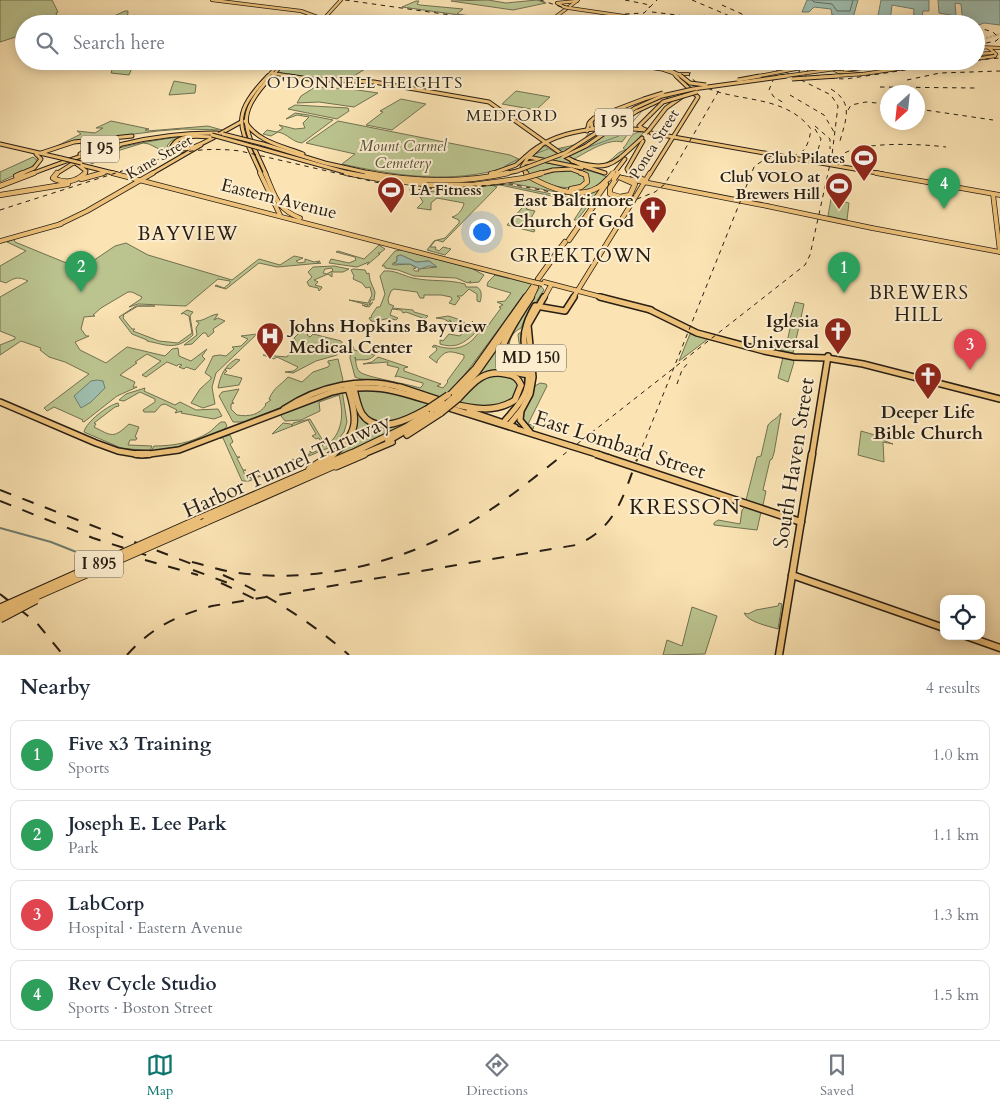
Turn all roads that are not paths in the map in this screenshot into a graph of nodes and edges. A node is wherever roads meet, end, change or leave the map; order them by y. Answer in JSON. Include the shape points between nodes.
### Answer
{"nodes":[{"id":1,"x":212,"y":0,"type":"edge"},
{"id":2,"x":342,"y":1,"type":"edge"},
{"id":3,"x":576,"y":1,"type":"edge"},
{"id":4,"x":596,"y":12,"type":"junction"},
{"id":5,"x":311,"y":15,"type":"edge"},
{"id":6,"x":329,"y":15,"type":"edge"},
{"id":7,"x":558,"y":15,"type":"edge"},
{"id":8,"x":616,"y":15,"type":"edge"},
{"id":9,"x":985,"y":48,"type":"edge"},
{"id":10,"x":989,"y":48,"type":"junction"},
{"id":11,"x":999,"y":48,"type":"edge"},
{"id":12,"x":992,"y":53,"type":"junction"},
{"id":13,"x":985,"y":54,"type":"edge"},
{"id":14,"x":275,"y":70,"type":"edge"},
{"id":15,"x":276,"y":70,"type":"edge"},
{"id":16,"x":661,"y":70,"type":"edge"},
{"id":17,"x":664,"y":70,"type":"joint"},
{"id":18,"x":670,"y":70,"type":"joint"},
{"id":19,"x":786,"y":70,"type":"edge"},
{"id":20,"x":790,"y":70,"type":"edge"},
{"id":21,"x":811,"y":70,"type":"edge"},
{"id":22,"x":835,"y":70,"type":"edge"},
{"id":23,"x":837,"y":70,"type":"edge"},
{"id":24,"x":838,"y":70,"type":"edge"},
{"id":25,"x":872,"y":70,"type":"edge"},
{"id":26,"x":890,"y":70,"type":"edge"},
{"id":27,"x":273,"y":73,"type":"junction"},
{"id":28,"x":688,"y":74,"type":"dead end"},
{"id":29,"x":678,"y":75,"type":"junction"},
{"id":30,"x":770,"y":79,"type":"junction"},
{"id":31,"x":764,"y":82,"type":"junction"},
{"id":32,"x":721,"y":83,"type":"junction"},
{"id":33,"x":715,"y":87,"type":"junction"},
{"id":34,"x":689,"y":94,"type":"junction"},
{"id":35,"x":497,"y":107,"type":"junction"},
{"id":36,"x":591,"y":120,"type":"junction"},
{"id":37,"x":243,"y":122,"type":"junction"},
{"id":38,"x":641,"y":124,"type":"junction"},
{"id":39,"x":594,"y":129,"type":"junction"},
{"id":40,"x":634,"y":129,"type":"junction"},
{"id":41,"x":587,"y":131,"type":"junction"},
{"id":42,"x":600,"y":131,"type":"junction"},
{"id":43,"x":648,"y":131,"type":"junction"},
{"id":44,"x":177,"y":132,"type":"junction"},
{"id":45,"x":674,"y":136,"type":"junction"},
{"id":46,"x":211,"y":137,"type":"junction"},
{"id":47,"x":539,"y":137,"type":"junction"},
{"id":48,"x":553,"y":140,"type":"junction"},
{"id":49,"x":642,"y":140,"type":"junction"},
{"id":50,"x":545,"y":143,"type":"junction"},
{"id":51,"x":1,"y":145,"type":"edge"},
{"id":52,"x":124,"y":145,"type":"junction"},
{"id":53,"x":62,"y":146,"type":"junction"},
{"id":54,"x":184,"y":149,"type":"junction"},
{"id":55,"x":288,"y":150,"type":"junction"},
{"id":56,"x":41,"y":153,"type":"junction"},
{"id":57,"x":188,"y":153,"type":"junction"},
{"id":58,"x":36,"y":154,"type":"junction"},
{"id":59,"x":292,"y":154,"type":"junction"},
{"id":60,"x":49,"y":156,"type":"junction"},
{"id":61,"x":527,"y":158,"type":"junction"},
{"id":62,"x":60,"y":159,"type":"junction"},
{"id":63,"x":541,"y":161,"type":"junction"},
{"id":64,"x":572,"y":161,"type":"junction"},
{"id":65,"x":79,"y":164,"type":"junction"},
{"id":66,"x":523,"y":164,"type":"junction"},
{"id":67,"x":584,"y":168,"type":"junction"},
{"id":68,"x":100,"y":169,"type":"junction"},
{"id":69,"x":589,"y":171,"type":"junction"},
{"id":70,"x":106,"y":172,"type":"junction"},
{"id":71,"x":153,"y":173,"type":"junction"},
{"id":72,"x":518,"y":173,"type":"junction"},
{"id":73,"x":614,"y":175,"type":"junction"},
{"id":74,"x":26,"y":176,"type":"junction"},
{"id":75,"x":134,"y":177,"type":"junction"},
{"id":76,"x":527,"y":177,"type":"junction"},
{"id":77,"x":84,"y":179,"type":"junction"},
{"id":78,"x":141,"y":180,"type":"junction"},
{"id":79,"x":414,"y":180,"type":"junction"},
{"id":80,"x":644,"y":183,"type":"junction"},
{"id":81,"x":418,"y":184,"type":"junction"},
{"id":82,"x":0,"y":186,"type":"edge"},
{"id":83,"x":548,"y":186,"type":"junction"},
{"id":84,"x":993,"y":194,"type":"junction"},
{"id":85,"x":0,"y":195,"type":"edge"},
{"id":86,"x":1000,"y":196,"type":"edge"},
{"id":87,"x":274,"y":199,"type":"junction"},
{"id":88,"x":280,"y":215,"type":"junction"},
{"id":89,"x":301,"y":219,"type":"junction"},
{"id":90,"x":0,"y":241,"type":"edge"},
{"id":91,"x":1000,"y":252,"type":"edge"},
{"id":92,"x":539,"y":283,"type":"junction"},
{"id":93,"x":551,"y":285,"type":"junction"},
{"id":94,"x":577,"y":292,"type":"junction"},
{"id":95,"x":537,"y":306,"type":"junction"},
{"id":96,"x":650,"y":310,"type":"junction"},
{"id":97,"x":828,"y":357,"type":"junction"},
{"id":98,"x":526,"y":362,"type":"junction"},
{"id":99,"x":511,"y":370,"type":"junction"},
{"id":100,"x":528,"y":375,"type":"junction"},
{"id":101,"x":349,"y":386,"type":"junction"},
{"id":102,"x":400,"y":387,"type":"junction"},
{"id":103,"x":453,"y":396,"type":"junction"},
{"id":104,"x":1000,"y":399,"type":"edge"},
{"id":105,"x":0,"y":402,"type":"edge"},
{"id":106,"x":521,"y":410,"type":"junction"},
{"id":107,"x":434,"y":411,"type":"junction"},
{"id":108,"x":508,"y":425,"type":"junction"},
{"id":109,"x":533,"y":434,"type":"junction"},
{"id":110,"x":288,"y":481,"type":"junction"},
{"id":111,"x":801,"y":522,"type":"junction"},
{"id":112,"x":792,"y":575,"type":"junction"},
{"id":113,"x":75,"y":580,"type":"junction"},
{"id":114,"x":0,"y":608,"type":"edge"},
{"id":115,"x":0,"y":616,"type":"edge"},
{"id":116,"x":940,"y":627,"type":"edge"},
{"id":117,"x":977,"y":640,"type":"edge"},
{"id":118,"x":1000,"y":648,"type":"edge"},
{"id":119,"x":778,"y":655,"type":"edge"}],
"edges":[{"from":1,"to":5,"type":"main road"},
{"from":2,"to":6,"type":"main road"},
{"from":3,"to":4,"type":"main road","via":[[573,7]]},
{"from":3,"to":4,"type":"main road","bridge":true,"via":[[558,3]]},
{"from":3,"to":7,"type":"main road"},
{"from":4,"to":8,"type":"main road"},
{"from":9,"to":10,"type":"main road"},
{"from":10,"to":11,"type":"main road"},
{"from":10,"to":12,"type":"highway"},
{"from":11,"to":12,"type":"highway"},
{"from":12,"to":13,"type":"highway"},
{"from":14,"to":27,"type":"main road"},
{"from":15,"to":27,"type":"main road"},
{"from":16,"to":29,"type":"main road"},
{"from":17,"to":18,"type":"main road"},
{"from":17,"to":29,"type":"main road"},
{"from":18,"to":29,"type":"highway"},
{"from":19,"to":32,"type":"highway","name":"Harbor Tunnel Thruway","number":"I 895","bridge":true},
{"from":20,"to":34,"type":"highway","name":"Harbor Tunnel Thruway","number":"I 895","bridge":true},
{"from":21,"to":30,"type":"highway","bridge":true},
{"from":22,"to":25,"type":"highway","bridge":true,"via":[[858,74]]},
{"from":23,"to":30,"type":"highway","number":"I 95","bridge":true},
{"from":24,"to":31,"type":"highway","number":"I 95","bridge":true},
{"from":26,"to":31,"type":"highway","bridge":true},
{"from":27,"to":35,"type":"main road","via":[[378,83]]},
{"from":27,"to":37,"type":"main road","via":[[256,94]]},
{"from":27,"to":37,"type":"main road","via":[[249,97],[242,112]]},
{"from":28,"to":29,"type":"highway"},
{"from":29,"to":32,"type":"highway","bridge":true,"via":[[695,84]]},
{"from":29,"to":45,"type":"main road","name":"Ponca Street","via":[[698,97]]},
{"from":30,"to":33,"type":"highway","number":"I 95","bridge":true},
{"from":31,"to":33,"type":"highway","number":"I 95","bridge":true},
{"from":32,"to":34,"type":"highway","name":"Harbor Tunnel Thruway","number":"I 895","bridge":true},
{"from":33,"to":36,"type":"highway","bridge":true,"via":[[657,94]]},
{"from":33,"to":38,"type":"highway","bridge":true,"via":[[666,100]]},
{"from":33,"to":72,"type":"highway","number":"I 95","bridge":true,"via":[[678,92],[649,101],[565,153]]},
{"from":34,"to":43,"type":"highway","name":"Harbor Tunnel Thruway","number":"I 895","via":[[671,106]]},
{"from":35,"to":47,"type":"main road"},
{"from":35,"to":50,"type":"main road"},
{"from":36,"to":39,"type":"highway"},
{"from":36,"to":41,"type":"highway"},
{"from":37,"to":46,"type":"main road","name":"Kane Street"},
{"from":37,"to":55,"type":"highway","via":[[256,134]]},
{"from":37,"to":87,"type":"main road"},
{"from":38,"to":40,"type":"highway"},
{"from":38,"to":43,"type":"highway","via":[[639,128]]},
{"from":39,"to":40,"type":"main road"},
{"from":39,"to":41,"type":"main road"},
{"from":39,"to":42,"type":"highway"},
{"from":40,"to":43,"type":"main road"},
{"from":41,"to":48,"type":"main road"},
{"from":42,"to":43,"type":"main road"},
{"from":42,"to":50,"type":"main road"},
{"from":43,"to":45,"type":"main road"},
{"from":43,"to":49,"type":"highway","name":"Harbor Tunnel Thruway","number":"I 895"},
{"from":44,"to":53,"type":"highway","via":[[74,142]]},
{"from":44,"to":55,"type":"highway","number":"I 95","bridge":true,"via":[[216,133]]},
{"from":44,"to":74,"type":"highway","number":"I 95","via":[[121,142]]},
{"from":45,"to":80,"type":"main road","name":"Ponca Street"},
{"from":45,"to":84,"type":"main road"},
{"from":46,"to":52,"type":"highway","number":"I 95","via":[[171,136]]},
{"from":46,"to":54,"type":"highway"},
{"from":46,"to":54,"type":"highway","via":[[184,138],[172,144],[174,148]]},
{"from":46,"to":57,"type":"main road","name":"Kane Street"},
{"from":46,"to":59,"type":"highway","number":"I 95","bridge":true,"via":[[245,143],[281,155]]},
{"from":47,"to":48,"type":"main road"},
{"from":47,"to":50,"type":"main road"},
{"from":48,"to":50,"type":"main road"},
{"from":49,"to":64,"type":"highway","via":[[611,165],[590,166]]},
{"from":49,"to":73,"type":"highway","name":"Harbor Tunnel Thruway","number":"I 895"},
{"from":49,"to":73,"type":"highway","name":"Harbor Tunnel Thruway","number":"I 895"},
{"from":49,"to":80,"type":"highway","via":[[627,169]]},
{"from":50,"to":61,"type":"main road","via":[[533,148]]},
{"from":50,"to":64,"type":"main road"},
{"from":50,"to":67,"type":"main road"},
{"from":51,"to":56,"type":"main road","name":"Eastern Avenue"},
{"from":51,"to":58,"type":"main road","name":"Eastern Avenue"},
{"from":52,"to":65,"type":"highway","via":[[68,166],[53,178],[67,181],[81,177],[86,171]]},
{"from":52,"to":82,"type":"highway","number":"I 95"},
{"from":53,"to":56,"type":"highway"},
{"from":53,"to":60,"type":"highway"},
{"from":54,"to":57,"type":"highway"},
{"from":55,"to":59,"type":"highway","number":"I 95"},
{"from":56,"to":60,"type":"main road","name":"Eastern Avenue"},
{"from":57,"to":71,"type":"main road","name":"Kane Street"},
{"from":58,"to":60,"type":"main road","name":"Eastern Avenue"},
{"from":58,"to":82,"type":"highway","via":[[41,159],[36,166]]},
{"from":59,"to":79,"type":"highway","number":"I 95","via":[[366,173]]},
{"from":59,"to":81,"type":"highway","number":"I 95","via":[[362,176]]},
{"from":60,"to":62,"type":"main road","name":"Eastern Avenue"},
{"from":61,"to":63,"type":"main road"},
{"from":61,"to":66,"type":"highway"},
{"from":61,"to":67,"type":"main road"},
{"from":61,"to":79,"type":"highway","via":[[511,168],[480,177]]},
{"from":62,"to":65,"type":"main road","name":"Eastern Avenue","bridge":true},
{"from":62,"to":74,"type":"highway","via":[[57,153],[64,147],[79,143],[89,146],[82,153]]},
{"from":63,"to":66,"type":"highway"},
{"from":63,"to":69,"type":"main road"},
{"from":64,"to":73,"type":"main road"},
{"from":65,"to":68,"type":"main road","name":"Eastern Avenue"},
{"from":66,"to":76,"type":"highway"},
{"from":67,"to":69,"type":"main road"},
{"from":67,"to":73,"type":"main road"},
{"from":68,"to":70,"type":"main road","name":"Eastern Avenue"},
{"from":68,"to":75,"type":"main road","name":"Eastern Avenue"},
{"from":68,"to":77,"type":"highway"},
{"from":69,"to":73,"type":"main road"},
{"from":70,"to":77,"type":"highway"},
{"from":70,"to":78,"type":"main road","name":"Eastern Avenue"},
{"from":71,"to":75,"type":"main road"},
{"from":71,"to":78,"type":"main road","name":"Kane Street"},
{"from":72,"to":79,"type":"highway","number":"I 95","via":[[463,181]]},
{"from":72,"to":81,"type":"highway","number":"I 95","via":[[473,183]]},
{"from":73,"to":73,"type":"highway","via":[[635,184],[630,195],[610,194]]},
{"from":73,"to":80,"type":"main road"},
{"from":73,"to":80,"type":"main road"},
{"from":73,"to":83,"type":"highway","via":[[597,189],[586,192]]},
{"from":73,"to":92,"type":"highway","name":"Harbor Tunnel Thruway","number":"I 895","bridge":true},
{"from":74,"to":82,"type":"highway","number":"I 95"},
{"from":75,"to":78,"type":"main road","name":"Eastern Avenue"},
{"from":76,"to":81,"type":"highway","via":[[464,185]]},
{"from":76,"to":83,"type":"highway"},
{"from":76,"to":83,"type":"highway","bridge":true,"via":[[568,168],[586,175],[588,181],[575,189]]},
{"from":77,"to":85,"type":"highway"},
{"from":78,"to":88,"type":"main road","name":"Eastern Avenue"},
{"from":78,"to":90,"type":"main road","name":"Kane Street","via":[[60,224]]},
{"from":80,"to":91,"type":"main road","bridge":true},
{"from":80,"to":94,"type":"main road","name":"Ponca Street","bridge":true},
{"from":84,"to":86,"type":"main road"},
{"from":84,"to":91,"type":"main road"},
{"from":87,"to":88,"type":"main road"},
{"from":87,"to":89,"type":"main road","via":[[283,210]]},
{"from":88,"to":89,"type":"main road","name":"Eastern Avenue"},
{"from":88,"to":92,"type":"main road","name":"Eastern Avenue"},
{"from":89,"to":92,"type":"main road","name":"Eastern Avenue"},
{"from":92,"to":93,"type":"main road","name":"Eastern Avenue"},
{"from":92,"to":95,"type":"main road","number":"MD 150","via":[[546,289]]},
{"from":92,"to":99,"type":"highway","via":[[500,356],[501,363]]},
{"from":92,"to":103,"type":"highway","name":"Harbor Tunnel Thruway","number":"I 895"},
{"from":92,"to":103,"type":"highway","name":"Harbor Tunnel Thruway","number":"I 895","via":[[477,372]]},
{"from":93,"to":94,"type":"main road","name":"Eastern Avenue"},
{"from":93,"to":95,"type":"main road","number":"MD 150"},
{"from":94,"to":95,"type":"main road","name":"Ponca Street","via":[[563,312]]},
{"from":94,"to":96,"type":"main road","name":"Eastern Avenue"},
{"from":95,"to":98,"type":"main road","number":"MD 150","via":[[524,329]]},
{"from":95,"to":106,"type":"main road","number":"MD 150","via":[[528,330],[532,385]]},
{"from":96,"to":97,"type":"main road","name":"Eastern Avenue","via":[[702,332],[776,352]]},
{"from":96,"to":97,"type":"main road","name":"Eastern Avenue","via":[[706,336],[788,356]]},
{"from":97,"to":104,"type":"main road","name":"Eastern Avenue"},
{"from":97,"to":111,"type":"main road","name":"South Haven Street"},
{"from":98,"to":99,"type":"highway","via":[[521,369]]},
{"from":98,"to":100,"type":"main road","number":"MD 150"},
{"from":99,"to":100,"type":"highway"},
{"from":100,"to":108,"type":"main road","number":"MD 150","via":[[525,393]]},
{"from":101,"to":102,"type":"main road","name":"East Lombard Street","via":[[371,382]]},
{"from":101,"to":105,"type":"main road","name":"East Lombard Street","via":[[316,393],[283,410],[179,450],[142,455],[96,443]]},
{"from":101,"to":107,"type":"highway","via":[[361,413],[378,423],[404,422]]},
{"from":101,"to":108,"type":"main road","name":"East Lombard Street","via":[[388,388]]},
{"from":101,"to":110,"type":"highway","via":[[356,421],[349,438],[337,451]]},
{"from":102,"to":103,"type":"highway","via":[[480,410],[510,402],[518,397],[521,387],[512,376],[490,373]]},
{"from":102,"to":108,"type":"main road","name":"East Lombard Street"},
{"from":103,"to":107,"type":"highway","bridge":true},
{"from":103,"to":107,"type":"highway","name":"Harbor Tunnel Thruway","number":"I 895","bridge":true},
{"from":106,"to":108,"type":"main road","number":"MD 150"},
{"from":106,"to":109,"type":"main road","via":[[520,420]]},
{"from":107,"to":110,"type":"highway","name":"Harbor Tunnel Thruway","number":"I 895","via":[[382,440]]},
{"from":107,"to":113,"type":"highway","name":"Harbor Tunnel Thruway","number":"I 895","bridge":true,"via":[[402,437]]},
{"from":108,"to":109,"type":"main road","name":"East Lombard Street"},
{"from":109,"to":111,"type":"main road","name":"East Lombard Street","bridge":true},
{"from":110,"to":114,"type":"highway","name":"Harbor Tunnel Thruway","number":"I 895","bridge":true},
{"from":111,"to":112,"type":"main road","name":"South Haven Street"},
{"from":112,"to":116,"type":"main road"},
{"from":112,"to":119,"type":"main road","name":"South Haven Street"},
{"from":113,"to":115,"type":"highway","name":"Harbor Tunnel Thruway","number":"I 895","bridge":true},
{"from":113,"to":115,"type":"highway","bridge":true},
{"from":117,"to":118,"type":"main road"}]}
